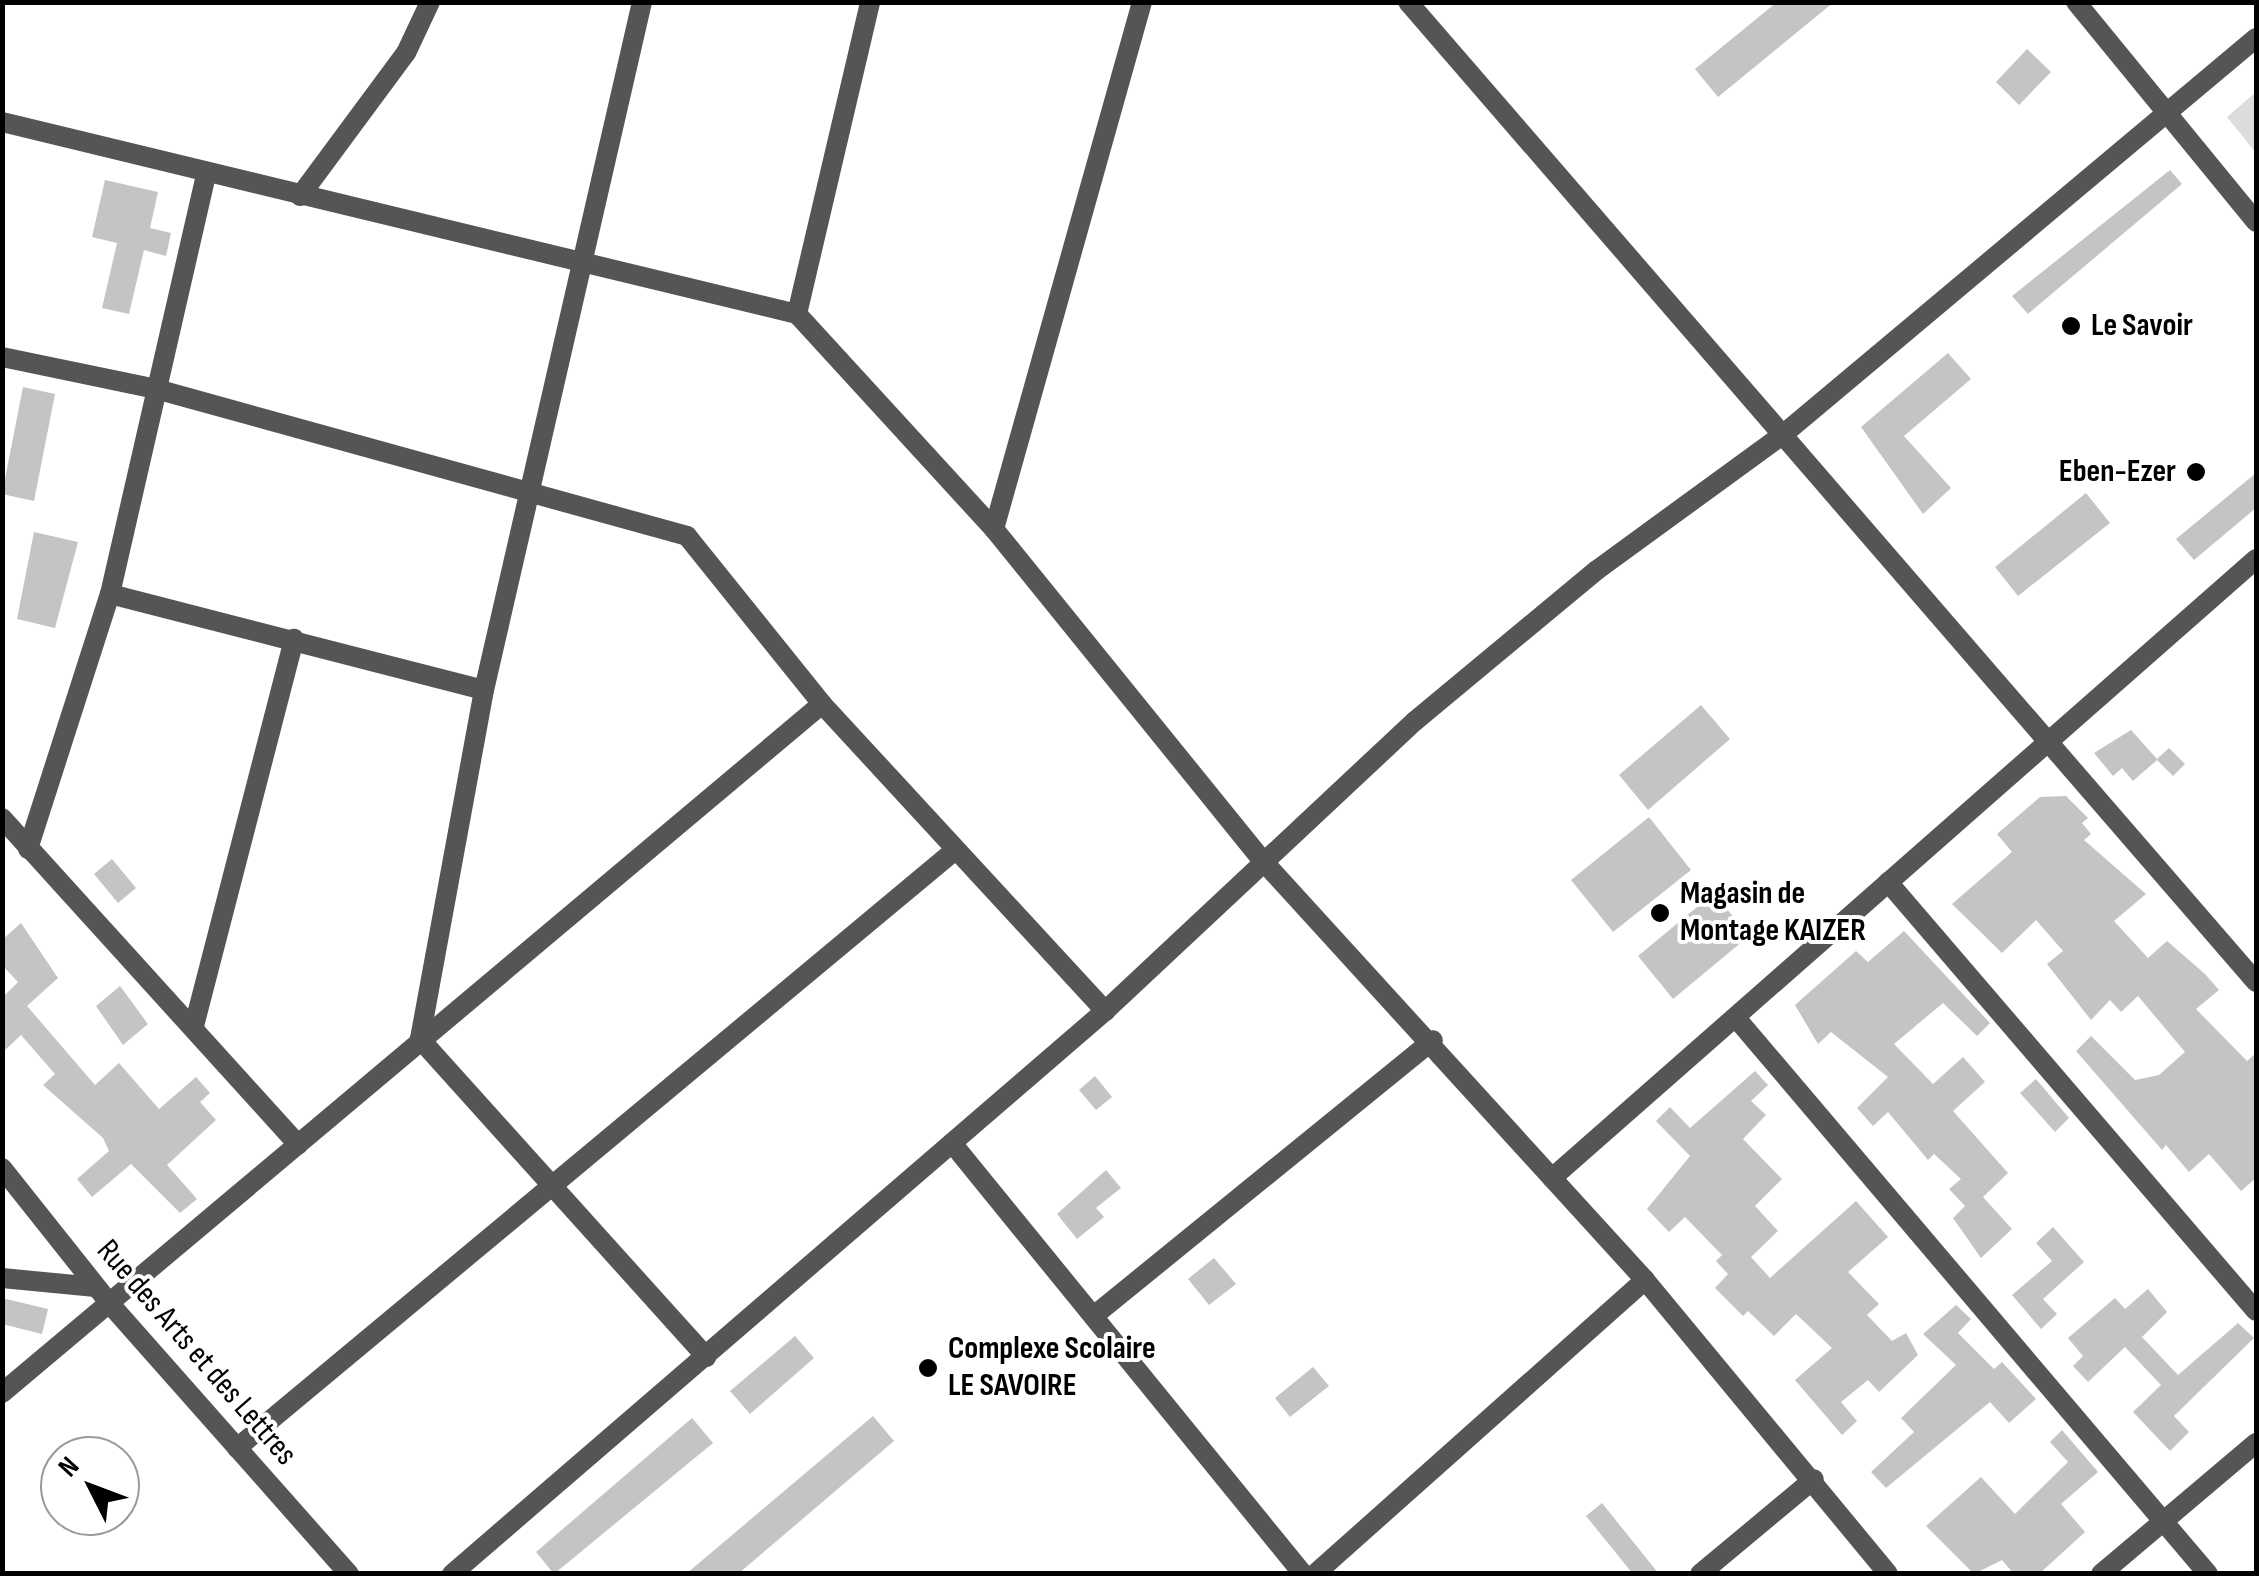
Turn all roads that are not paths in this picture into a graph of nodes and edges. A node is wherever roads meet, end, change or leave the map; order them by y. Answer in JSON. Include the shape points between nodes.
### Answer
{"nodes":[{"id":1,"x":430,"y":2,"type":"edge"},
{"id":2,"x":642,"y":2,"type":"edge"},
{"id":3,"x":870,"y":2,"type":"edge"},
{"id":4,"x":1142,"y":2,"type":"edge"},
{"id":5,"x":1408,"y":2,"type":"edge"},
{"id":6,"x":2076,"y":2,"type":"edge"},
{"id":7,"x":2256,"y":38,"type":"edge"},
{"id":8,"x":2168,"y":111,"type":"junction"},
{"id":9,"x":2,"y":122,"type":"edge"},
{"id":10,"x":207,"y":172,"type":"junction"},
{"id":11,"x":300,"y":196,"type":"junction"},
{"id":12,"x":2256,"y":222,"type":"edge"},
{"id":13,"x":582,"y":258,"type":"junction"},
{"id":14,"x":797,"y":314,"type":"junction"},
{"id":15,"x":2,"y":358,"type":"edge"},
{"id":16,"x":156,"y":389,"type":"junction"},
{"id":17,"x":1786,"y":432,"type":"junction"},
{"id":18,"x":536,"y":490,"type":"junction"},
{"id":19,"x":994,"y":529,"type":"junction"},
{"id":20,"x":2256,"y":560,"type":"edge"},
{"id":21,"x":110,"y":594,"type":"junction"},
{"id":22,"x":294,"y":639,"type":"junction"},
{"id":23,"x":484,"y":690,"type":"junction"},
{"id":24,"x":822,"y":704,"type":"junction"},
{"id":25,"x":2048,"y":736,"type":"junction"},
{"id":26,"x":2,"y":818,"type":"edge"},
{"id":27,"x":28,"y":849,"type":"junction"},
{"id":28,"x":954,"y":852,"type":"junction"},
{"id":29,"x":1263,"y":861,"type":"junction"},
{"id":30,"x":1888,"y":882,"type":"junction"},
{"id":31,"x":2256,"y":982,"type":"edge"},
{"id":32,"x":1105,"y":1011,"type":"junction"},
{"id":33,"x":1737,"y":1019,"type":"junction"},
{"id":34,"x":194,"y":1026,"type":"junction"},
{"id":35,"x":420,"y":1039,"type":"junction"},
{"id":36,"x":1432,"y":1040,"type":"junction"},
{"id":37,"x":952,"y":1143,"type":"junction"},
{"id":38,"x":298,"y":1146,"type":"junction"},
{"id":39,"x":2,"y":1168,"type":"edge"},
{"id":40,"x":1552,"y":1178,"type":"junction"},
{"id":41,"x":552,"y":1188,"type":"junction"},
{"id":42,"x":2,"y":1278,"type":"edge"},
{"id":43,"x":1645,"y":1280,"type":"junction"},
{"id":44,"x":96,"y":1287,"type":"junction"},
{"id":45,"x":110,"y":1304,"type":"junction"},
{"id":46,"x":2256,"y":1312,"type":"edge"},
{"id":47,"x":1096,"y":1314,"type":"junction"},
{"id":48,"x":706,"y":1357,"type":"junction"},
{"id":49,"x":2,"y":1393,"type":"edge"},
{"id":50,"x":2256,"y":1443,"type":"edge"},
{"id":51,"x":237,"y":1448,"type":"junction"},
{"id":52,"x":1814,"y":1480,"type":"junction"},
{"id":53,"x":2164,"y":1521,"type":"junction"},
{"id":54,"x":349,"y":1574,"type":"edge"},
{"id":55,"x":452,"y":1574,"type":"edge"},
{"id":56,"x":1303,"y":1574,"type":"edge"},
{"id":57,"x":1315,"y":1574,"type":"edge"},
{"id":58,"x":1700,"y":1574,"type":"edge"},
{"id":59,"x":1888,"y":1574,"type":"edge"},
{"id":60,"x":2101,"y":1574,"type":"edge"},
{"id":61,"x":2208,"y":1574,"type":"edge"}],
"edges":[{"from":1,"to":11,"type":"street","via":[[406,54]]},
{"from":2,"to":13,"type":"street"},
{"from":3,"to":14,"type":"street"},
{"from":4,"to":19,"type":"street"},
{"from":5,"to":17,"type":"street"},
{"from":6,"to":8,"type":"street"},
{"from":7,"to":8,"type":"street"},
{"from":8,"to":12,"type":"street"},
{"from":8,"to":17,"type":"street"},
{"from":9,"to":10,"type":"street"},
{"from":10,"to":11,"type":"street"},
{"from":10,"to":16,"type":"street"},
{"from":11,"to":13,"type":"street"},
{"from":13,"to":14,"type":"street"},
{"from":13,"to":18,"type":"street"},
{"from":14,"to":19,"type":"street"},
{"from":15,"to":16,"type":"street"},
{"from":16,"to":18,"type":"street"},
{"from":16,"to":21,"type":"street"},
{"from":17,"to":25,"type":"street"},
{"from":17,"to":29,"type":"street","via":[[1597,570]]},
{"from":18,"to":23,"type":"street"},
{"from":18,"to":24,"type":"street","via":[[697,542]]},
{"from":19,"to":29,"type":"street"},
{"from":20,"to":25,"type":"street"},
{"from":21,"to":22,"type":"street"},
{"from":21,"to":27,"type":"street"},
{"from":22,"to":23,"type":"street"},
{"from":22,"to":34,"type":"street"},
{"from":23,"to":35,"type":"street"},
{"from":24,"to":28,"type":"street"},
{"from":24,"to":35,"type":"street"},
{"from":25,"to":30,"type":"street"},
{"from":25,"to":31,"type":"street"},
{"from":26,"to":27,"type":"street"},
{"from":27,"to":34,"type":"street"},
{"from":28,"to":32,"type":"street"},
{"from":28,"to":41,"type":"street"},
{"from":29,"to":32,"type":"street"},
{"from":29,"to":36,"type":"street"},
{"from":30,"to":33,"type":"street"},
{"from":30,"to":46,"type":"street"},
{"from":32,"to":37,"type":"street"},
{"from":33,"to":40,"type":"street"},
{"from":33,"to":53,"type":"street"},
{"from":34,"to":38,"type":"street"},
{"from":35,"to":38,"type":"street"},
{"from":35,"to":41,"type":"street"},
{"from":36,"to":40,"type":"street"},
{"from":36,"to":47,"type":"street"},
{"from":37,"to":47,"type":"street"},
{"from":37,"to":48,"type":"street"},
{"from":38,"to":45,"type":"street"},
{"from":39,"to":44,"type":"street","name":"Rue des Arts et des Lettres"},
{"from":40,"to":43,"type":"street"},
{"from":41,"to":48,"type":"street"},
{"from":41,"to":51,"type":"street"},
{"from":42,"to":44,"type":"street"},
{"from":43,"to":52,"type":"street"},
{"from":43,"to":57,"type":"street"},
{"from":44,"to":45,"type":"street","name":"Rue des Arts et des Lettres"},
{"from":45,"to":49,"type":"street"},
{"from":45,"to":51,"type":"street","name":"Rue des Arts et des Lettres"},
{"from":47,"to":56,"type":"street"},
{"from":48,"to":55,"type":"street"},
{"from":50,"to":53,"type":"street"},
{"from":51,"to":54,"type":"street","name":"Rue des Arts et des Lettres"},
{"from":52,"to":58,"type":"street"},
{"from":52,"to":59,"type":"street"},
{"from":53,"to":60,"type":"street"},
{"from":53,"to":61,"type":"street"}]}
